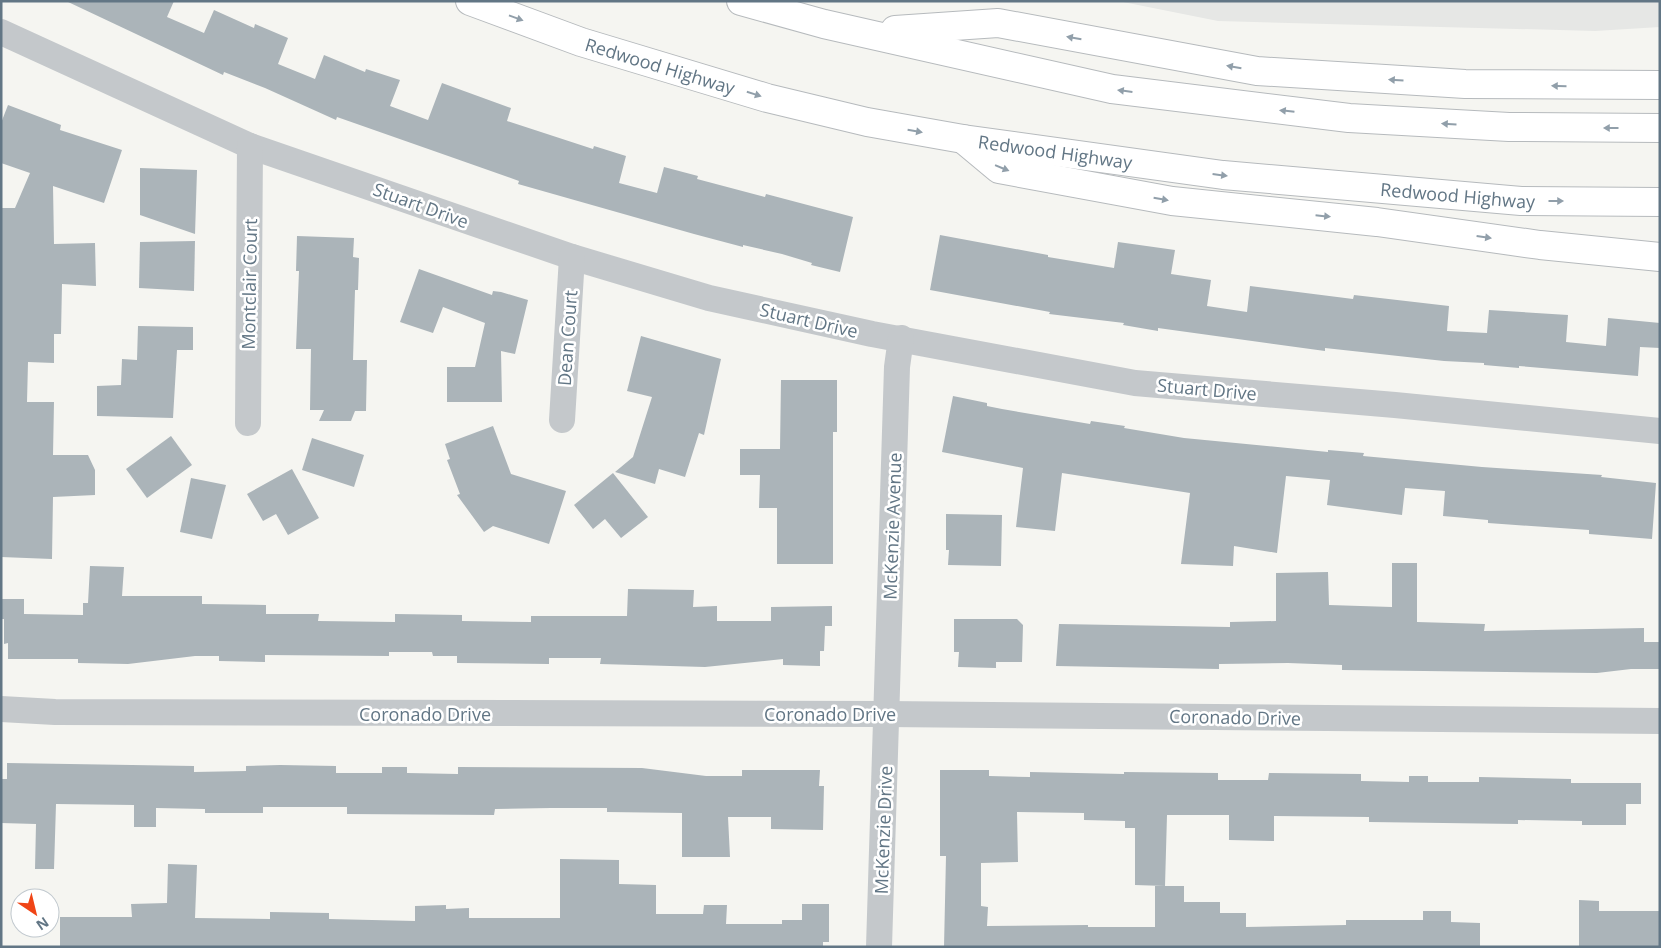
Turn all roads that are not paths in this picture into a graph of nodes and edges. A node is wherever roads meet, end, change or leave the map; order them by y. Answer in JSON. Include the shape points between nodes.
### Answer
{"nodes":[{"id":1,"x":470,"y":1,"type":"edge"},
{"id":2,"x":741,"y":1,"type":"edge"},
{"id":3,"x":1,"y":32,"type":"edge"},
{"id":4,"x":863,"y":32,"type":"junction"},
{"id":5,"x":1660,"y":85,"type":"edge"},
{"id":6,"x":1660,"y":128,"type":"edge"},
{"id":7,"x":964,"y":139,"type":"junction"},
{"id":8,"x":250,"y":146,"type":"junction"},
{"id":9,"x":1660,"y":202,"type":"edge"},
{"id":10,"x":572,"y":257,"type":"junction"},
{"id":11,"x":1660,"y":257,"type":"edge"},
{"id":12,"x":901,"y":338,"type":"junction"},
{"id":13,"x":562,"y":420,"type":"dead end"},
{"id":14,"x":248,"y":423,"type":"dead end"},
{"id":15,"x":1660,"y":431,"type":"edge"},
{"id":16,"x":1,"y":709,"type":"edge"},
{"id":17,"x":886,"y":714,"type":"junction"},
{"id":18,"x":1660,"y":721,"type":"edge"},
{"id":19,"x":879,"y":947,"type":"edge"}],
"edges":[{"from":1,"to":7,"type":"highway","name":"Redwood Highway","one_way":true,"via":[[581,42],[767,98],[868,122]]},
{"from":2,"to":4,"type":"highway"},
{"from":3,"to":8,"type":"street","name":"Stuart Drive"},
{"from":5,"to":4,"type":"highway","one_way":true,"via":[[1464,84],[1257,71],[998,24]]},
{"from":6,"to":4,"type":"highway","one_way":true,"via":[[1509,127],[1349,118],[1252,108],[1112,90]]},
{"from":7,"to":9,"type":"highway","name":"Redwood Highway","one_way":true,"via":[[1223,175],[1520,201]]},
{"from":7,"to":11,"type":"highway","one_way":true,"via":[[999,169],[1162,199]]},
{"from":8,"to":10,"type":"street","name":"Stuart Drive"},
{"from":8,"to":14,"type":"street","name":"Montclair Court"},
{"from":10,"to":12,"type":"street","name":"Stuart Drive","via":[[709,298]]},
{"from":10,"to":13,"type":"street","name":"Dean Court"},
{"from":12,"to":15,"type":"street","name":"Stuart Drive","via":[[1135,383]]},
{"from":12,"to":17,"type":"street","name":"McKenzie Avenue","via":[[897,367]]},
{"from":16,"to":17,"type":"street","name":"Coronado Drive","via":[[504,715]]},
{"from":17,"to":18,"type":"street","name":"Coronado Drive"},
{"from":17,"to":19,"type":"street","name":"McKenzie Drive"}]}
